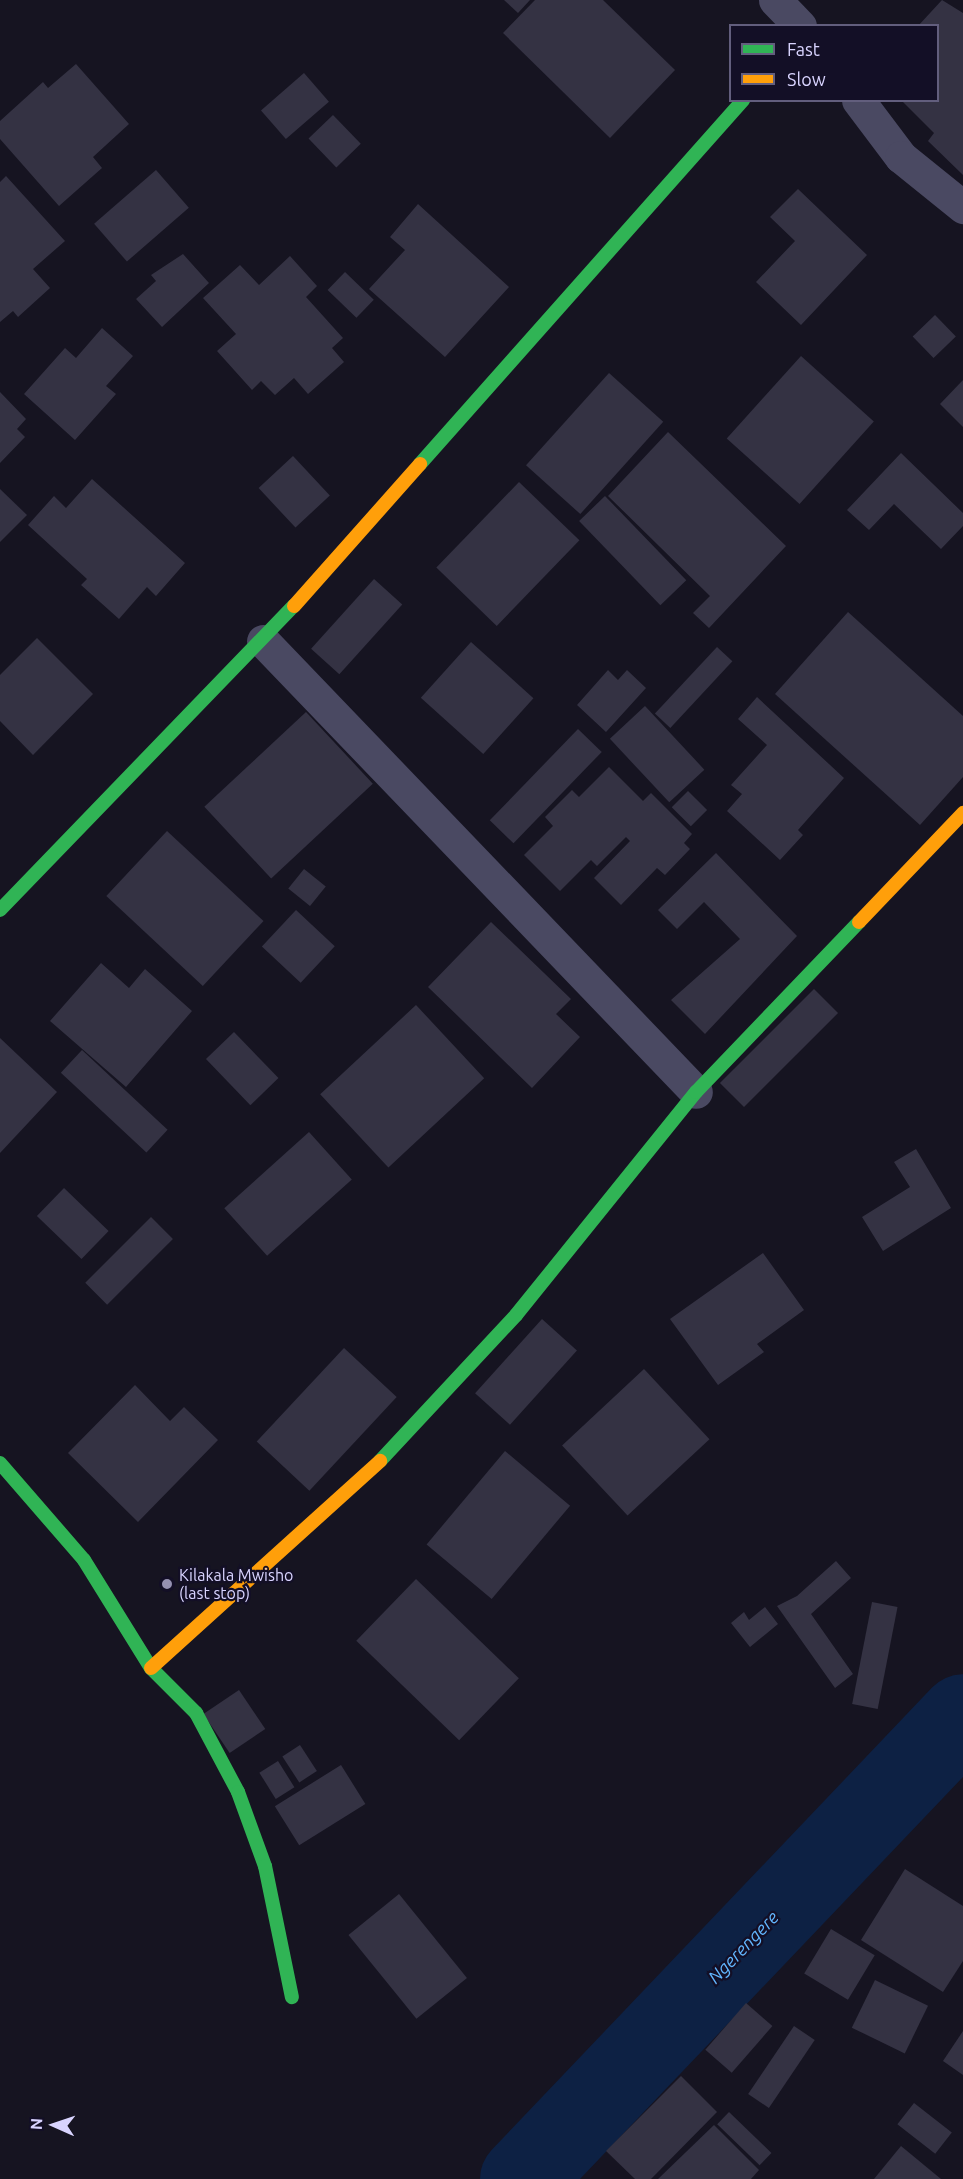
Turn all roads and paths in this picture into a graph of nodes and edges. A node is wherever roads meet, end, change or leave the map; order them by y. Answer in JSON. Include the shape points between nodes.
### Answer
{"nodes":[{"id":1,"x":775,"y":0,"type":"edge"},
{"id":2,"x":798,"y":24,"type":"edge"},
{"id":3,"x":741,"y":102,"type":"edge"},
{"id":4,"x":860,"y":102,"type":"edge"},
{"id":5,"x":963,"y":207,"type":"edge"},
{"id":6,"x":263,"y":641,"type":"junction"},
{"id":7,"x":963,"y":813,"type":"edge"},
{"id":8,"x":0,"y":910,"type":"edge"},
{"id":9,"x":696,"y":1092,"type":"junction"},
{"id":10,"x":0,"y":1463,"type":"edge"},
{"id":11,"x":151,"y":1668,"type":"junction"},
{"id":12,"x":292,"y":1997,"type":"dead end"}],
"edges":[{"from":1,"to":2,"type":"street"},
{"from":3,"to":6,"type":"street"},
{"from":4,"to":5,"type":"street","via":[[901,157]]},
{"from":6,"to":8,"type":"street"},
{"from":6,"to":9,"type":"street"},
{"from":7,"to":9,"type":"street"},
{"from":9,"to":11,"type":"street","via":[[516,1315],[364,1478]]},
{"from":10,"to":11,"type":"street","via":[[84,1560]]},
{"from":11,"to":12,"type":"street","via":[[196,1713],[238,1792],[265,1866]]}]}
